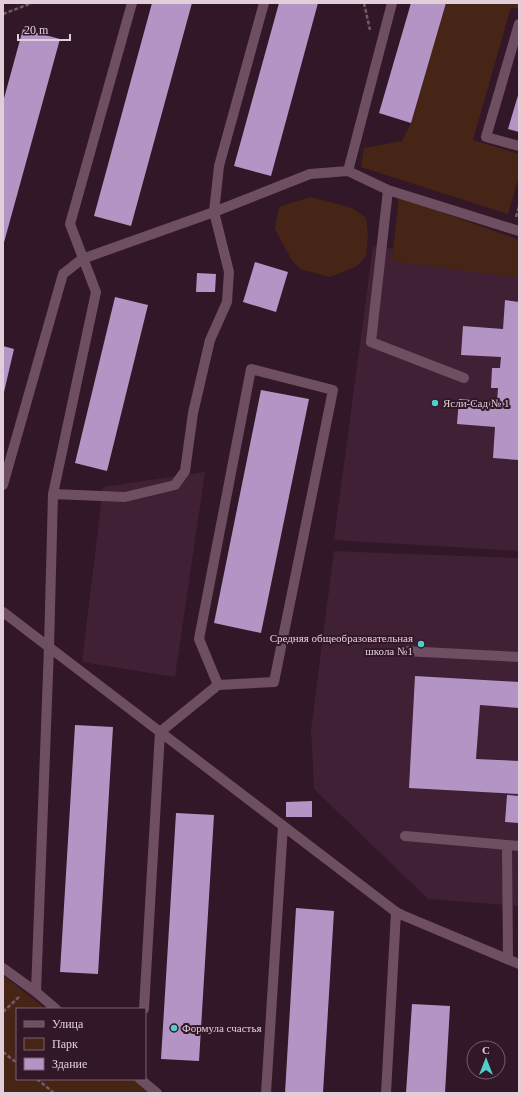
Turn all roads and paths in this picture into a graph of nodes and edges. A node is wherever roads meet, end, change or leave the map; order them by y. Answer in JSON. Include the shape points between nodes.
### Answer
{"nodes":[{"id":1,"x":32,"y":3,"type":"edge"},
{"id":2,"x":132,"y":3,"type":"edge"},
{"id":3,"x":264,"y":3,"type":"edge"},
{"id":4,"x":392,"y":3,"type":"edge"},
{"id":5,"x":3,"y":14,"type":"edge"},
{"id":6,"x":519,"y":24,"type":"edge"},
{"id":7,"x":519,"y":146,"type":"edge"},
{"id":8,"x":348,"y":171,"type":"junction"},
{"id":9,"x":388,"y":190,"type":"junction"},
{"id":10,"x":214,"y":212,"type":"junction"},
{"id":11,"x":519,"y":231,"type":"edge"},
{"id":12,"x":82,"y":259,"type":"junction"},
{"id":13,"x":464,"y":378,"type":"dead end"},
{"id":14,"x":3,"y":484,"type":"edge"},
{"id":15,"x":53,"y":494,"type":"junction"},
{"id":16,"x":3,"y":612,"type":"edge"},
{"id":17,"x":49,"y":647,"type":"junction"},
{"id":18,"x":404,"y":651,"type":"dead end"},
{"id":19,"x":519,"y":657,"type":"edge"},
{"id":20,"x":218,"y":685,"type":"junction"},
{"id":21,"x":160,"y":732,"type":"junction"},
{"id":22,"x":283,"y":826,"type":"junction"},
{"id":23,"x":405,"y":836,"type":"dead end"},
{"id":24,"x":507,"y":846,"type":"junction"},
{"id":25,"x":519,"y":846,"type":"edge"},
{"id":26,"x":396,"y":912,"type":"junction"},
{"id":27,"x":508,"y":959,"type":"junction"},
{"id":28,"x":519,"y":964,"type":"edge"},
{"id":29,"x":3,"y":968,"type":"edge"},
{"id":30,"x":33,"y":990,"type":"junction"},
{"id":31,"x":55,"y":1008,"type":"edge"},
{"id":32,"x":144,"y":1008,"type":"edge"},
{"id":33,"x":3,"y":1012,"type":"edge"},
{"id":34,"x":3,"y":1052,"type":"edge"},
{"id":35,"x":16,"y":1062,"type":"edge"},
{"id":36,"x":38,"y":1080,"type":"edge"},
{"id":37,"x":141,"y":1080,"type":"edge"},
{"id":38,"x":54,"y":1093,"type":"edge"},
{"id":39,"x":158,"y":1093,"type":"edge"},
{"id":40,"x":266,"y":1093,"type":"edge"},
{"id":41,"x":386,"y":1093,"type":"edge"}],
"edges":[{"from":1,"to":5,"type":"path"},
{"from":2,"to":12,"type":"street","via":[[70,224]]},
{"from":3,"to":10,"type":"street","via":[[219,166]]},
{"from":4,"to":8,"type":"street"},
{"from":6,"to":7,"type":"street","via":[[486,137]]},
{"from":8,"to":9,"type":"street"},
{"from":8,"to":10,"type":"street","via":[[310,174]]},
{"from":9,"to":11,"type":"street"},
{"from":9,"to":13,"type":"street","via":[[371,342]]},
{"from":10,"to":12,"type":"street"},
{"from":10,"to":15,"type":"street","via":[[229,272],[227,302],[210,340],[193,413],[185,471],[175,485],[125,497]]},
{"from":12,"to":14,"type":"street","via":[[63,274]]},
{"from":12,"to":15,"type":"street","via":[[96,292]]},
{"from":15,"to":17,"type":"street"},
{"from":16,"to":17,"type":"street"},
{"from":17,"to":21,"type":"street"},
{"from":17,"to":30,"type":"street"},
{"from":18,"to":19,"type":"street"},
{"from":20,"to":20,"type":"street","via":[[274,682],[333,390],[251,369],[199,639]]},
{"from":20,"to":21,"type":"street"},
{"from":21,"to":22,"type":"street"},
{"from":21,"to":32,"type":"street"},
{"from":22,"to":26,"type":"street"},
{"from":22,"to":40,"type":"street"},
{"from":23,"to":24,"type":"street"},
{"from":24,"to":25,"type":"street"},
{"from":24,"to":27,"type":"street"},
{"from":26,"to":27,"type":"street"},
{"from":26,"to":41,"type":"street"},
{"from":27,"to":28,"type":"street"},
{"from":29,"to":30,"type":"street"},
{"from":30,"to":31,"type":"street"},
{"from":30,"to":33,"type":"path"},
{"from":34,"to":35,"type":"path"},
{"from":36,"to":38,"type":"path"},
{"from":37,"to":39,"type":"street"}]}
